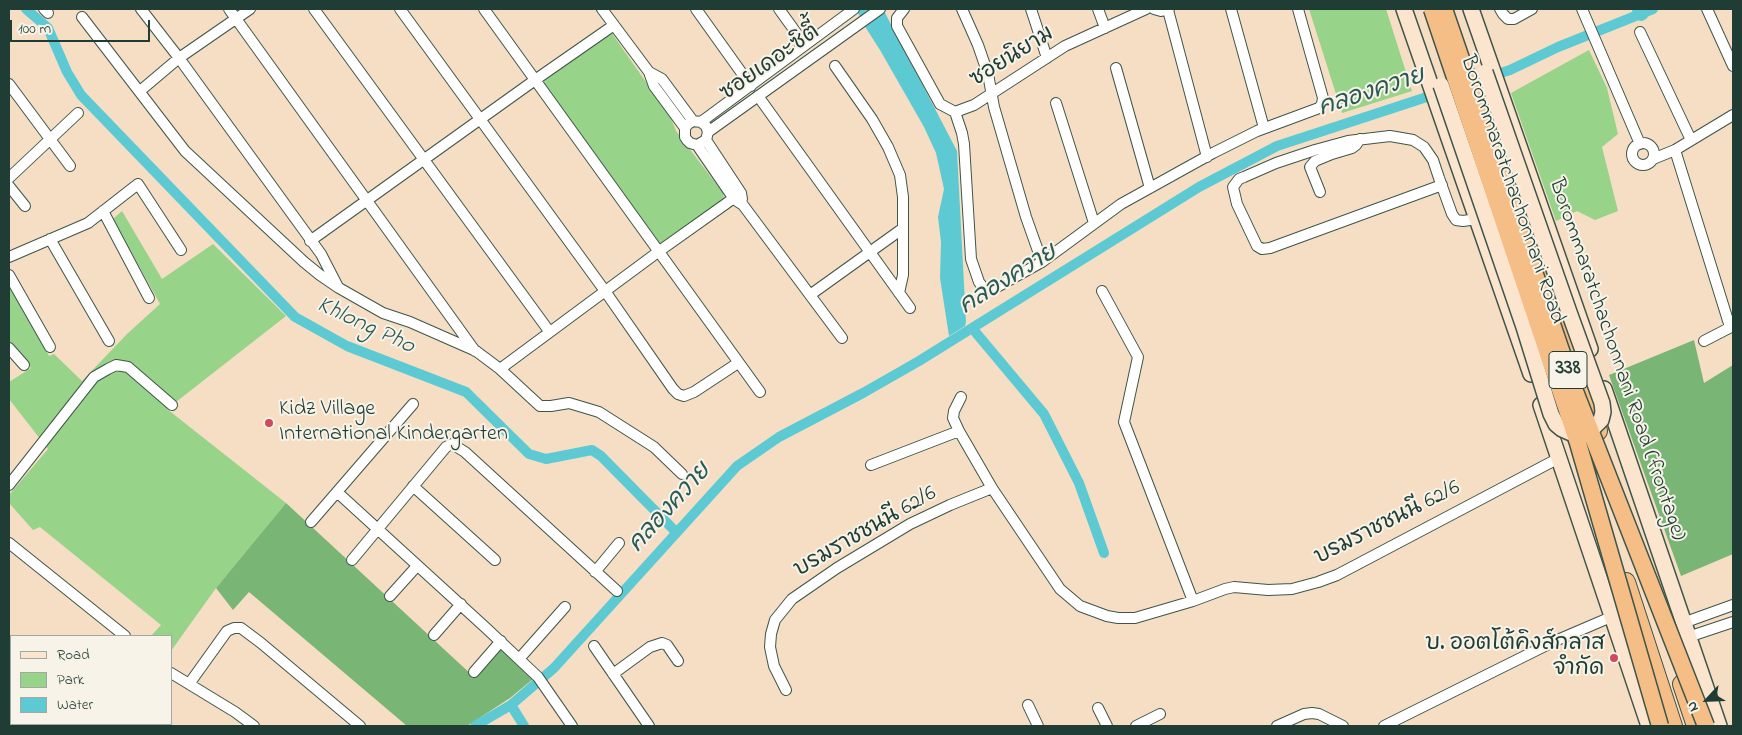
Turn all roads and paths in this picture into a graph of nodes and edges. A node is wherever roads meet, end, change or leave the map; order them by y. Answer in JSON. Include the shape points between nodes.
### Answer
{"nodes":[{"id":1,"x":141,"y":9,"type":"edge"},
{"id":2,"x":229,"y":9,"type":"edge"},
{"id":3,"x":250,"y":9,"type":"edge"},
{"id":4,"x":314,"y":9,"type":"edge"},
{"id":5,"x":400,"y":9,"type":"edge"},
{"id":6,"x":484,"y":9,"type":"edge"},
{"id":7,"x":602,"y":9,"type":"edge"},
{"id":8,"x":696,"y":9,"type":"edge"},
{"id":9,"x":779,"y":9,"type":"edge"},
{"id":10,"x":854,"y":9,"type":"edge"},
{"id":11,"x":880,"y":9,"type":"edge"},
{"id":12,"x":904,"y":9,"type":"edge"},
{"id":13,"x":962,"y":9,"type":"edge"},
{"id":14,"x":1031,"y":9,"type":"edge"},
{"id":15,"x":1098,"y":9,"type":"edge"},
{"id":16,"x":1146,"y":9,"type":"edge"},
{"id":17,"x":1154,"y":9,"type":"edge"},
{"id":18,"x":1168,"y":9,"type":"edge"},
{"id":19,"x":1231,"y":9,"type":"edge"},
{"id":20,"x":1298,"y":9,"type":"edge"},
{"id":21,"x":1404,"y":9,"type":"edge"},
{"id":22,"x":1414,"y":9,"type":"edge"},
{"id":23,"x":1424,"y":9,"type":"edge"},
{"id":24,"x":1432,"y":9,"type":"edge"},
{"id":25,"x":1444,"y":9,"type":"edge"},
{"id":26,"x":1452,"y":9,"type":"edge"},
{"id":27,"x":1464,"y":9,"type":"edge"},
{"id":28,"x":1471,"y":9,"type":"edge"},
{"id":29,"x":1500,"y":9,"type":"edge"},
{"id":30,"x":1532,"y":9,"type":"edge"},
{"id":31,"x":1707,"y":9,"type":"edge"},
{"id":32,"x":1583,"y":11,"type":"edge"},
{"id":33,"x":82,"y":16,"type":"dead end"},
{"id":34,"x":236,"y":19,"type":"junction"},
{"id":35,"x":614,"y":25,"type":"junction"},
{"id":36,"x":833,"y":26,"type":"junction"},
{"id":37,"x":1105,"y":28,"type":"junction"},
{"id":38,"x":1640,"y":32,"type":"dead end"},
{"id":39,"x":841,"y":37,"type":"junction"},
{"id":40,"x":805,"y":45,"type":"junction"},
{"id":41,"x":179,"y":58,"type":"junction"},
{"id":42,"x":1047,"y":58,"type":"junction"},
{"id":43,"x":835,"y":66,"type":"dead end"},
{"id":44,"x":1733,"y":66,"type":"edge"},
{"id":45,"x":1116,"y":68,"type":"dead end"},
{"id":46,"x":649,"y":72,"type":"junction"},
{"id":47,"x":1485,"y":72,"type":"junction"},
{"id":48,"x":535,"y":80,"type":"junction"},
{"id":49,"x":9,"y":84,"type":"edge"},
{"id":50,"x":751,"y":86,"type":"junction"},
{"id":51,"x":1441,"y":86,"type":"junction"},
{"id":52,"x":140,"y":91,"type":"junction"},
{"id":53,"x":992,"y":93,"type":"junction"},
{"id":54,"x":758,"y":96,"type":"junction"},
{"id":55,"x":1056,"y":103,"type":"dead end"},
{"id":56,"x":954,"y":112,"type":"junction"},
{"id":57,"x":78,"y":113,"type":"dead end"},
{"id":58,"x":1733,"y":115,"type":"edge"},
{"id":59,"x":479,"y":120,"type":"junction"},
{"id":60,"x":697,"y":122,"type":"junction"},
{"id":61,"x":685,"y":128,"type":"junction"},
{"id":62,"x":1264,"y":128,"type":"junction"},
{"id":63,"x":704,"y":139,"type":"junction"},
{"id":64,"x":51,"y":140,"type":"junction"},
{"id":65,"x":1691,"y":140,"type":"junction"},
{"id":66,"x":1640,"y":144,"type":"junction"},
{"id":67,"x":1333,"y":149,"type":"junction"},
{"id":68,"x":1675,"y":150,"type":"junction"},
{"id":69,"x":1207,"y":156,"type":"junction"},
{"id":70,"x":425,"y":159,"type":"junction"},
{"id":71,"x":1653,"y":160,"type":"junction"},
{"id":72,"x":70,"y":166,"type":"dead end"},
{"id":73,"x":9,"y":178,"type":"edge"},
{"id":74,"x":1442,"y":185,"type":"junction"},
{"id":75,"x":9,"y":186,"type":"edge"},
{"id":76,"x":1150,"y":188,"type":"junction"},
{"id":77,"x":1320,"y":192,"type":"dead end"},
{"id":78,"x":739,"y":199,"type":"junction"},
{"id":79,"x":366,"y":201,"type":"junction"},
{"id":80,"x":25,"y":206,"type":"dead end"},
{"id":81,"x":103,"y":212,"type":"junction"},
{"id":82,"x":1477,"y":219,"type":"junction"},
{"id":83,"x":1094,"y":222,"type":"junction"},
{"id":84,"x":902,"y":229,"type":"junction"},
{"id":85,"x":50,"y":239,"type":"junction"},
{"id":86,"x":310,"y":241,"type":"junction"},
{"id":87,"x":180,"y":250,"type":"dead end"},
{"id":88,"x":658,"y":252,"type":"junction"},
{"id":89,"x":870,"y":252,"type":"junction"},
{"id":90,"x":9,"y":257,"type":"edge"},
{"id":91,"x":1042,"y":262,"type":"junction"},
{"id":92,"x":9,"y":276,"type":"edge"},
{"id":93,"x":339,"y":288,"type":"junction"},
{"id":94,"x":605,"y":291,"type":"junction"},
{"id":95,"x":1102,"y":291,"type":"dead end"},
{"id":96,"x":899,"y":293,"type":"junction"},
{"id":97,"x":810,"y":295,"type":"junction"},
{"id":98,"x":149,"y":298,"type":"dead end"},
{"id":99,"x":910,"y":308,"type":"dead end"},
{"id":100,"x":1731,"y":326,"type":"edge"},
{"id":101,"x":549,"y":332,"type":"junction"},
{"id":102,"x":842,"y":338,"type":"dead end"},
{"id":103,"x":109,"y":341,"type":"dead end"},
{"id":104,"x":1704,"y":341,"type":"dead end"},
{"id":105,"x":50,"y":347,"type":"dead end"},
{"id":106,"x":9,"y":348,"type":"edge"},
{"id":107,"x":476,"y":352,"type":"junction"},
{"id":108,"x":738,"y":363,"type":"junction"},
{"id":109,"x":24,"y":365,"type":"dead end"},
{"id":110,"x":500,"y":369,"type":"junction"},
{"id":111,"x":760,"y":392,"type":"dead end"},
{"id":112,"x":960,"y":397,"type":"dead end"},
{"id":113,"x":413,"y":404,"type":"dead end"},
{"id":114,"x":172,"y":405,"type":"dead end"},
{"id":115,"x":959,"y":431,"type":"junction"},
{"id":116,"x":1558,"y":458,"type":"junction"},
{"id":117,"x":871,"y":465,"type":"dead end"},
{"id":118,"x":682,"y":474,"type":"dead end"},
{"id":119,"x":9,"y":485,"type":"edge"},
{"id":120,"x":413,"y":486,"type":"junction"},
{"id":121,"x":992,"y":488,"type":"junction"},
{"id":122,"x":337,"y":492,"type":"junction"},
{"id":123,"x":311,"y":522,"type":"dead end"},
{"id":124,"x":377,"y":529,"type":"junction"},
{"id":125,"x":9,"y":543,"type":"edge"},
{"id":126,"x":619,"y":543,"type":"dead end"},
{"id":127,"x":352,"y":560,"type":"dead end"},
{"id":128,"x":495,"y":560,"type":"dead end"},
{"id":129,"x":417,"y":566,"type":"junction"},
{"id":130,"x":595,"y":572,"type":"junction"},
{"id":131,"x":617,"y":591,"type":"dead end"},
{"id":132,"x":390,"y":596,"type":"dead end"},
{"id":133,"x":1193,"y":601,"type":"junction"},
{"id":134,"x":461,"y":604,"type":"junction"},
{"id":135,"x":1733,"y":605,"type":"edge"},
{"id":136,"x":565,"y":606,"type":"dead end"},
{"id":137,"x":1611,"y":617,"type":"junction"},
{"id":138,"x":1733,"y":622,"type":"edge"},
{"id":139,"x":1686,"y":630,"type":"junction"},
{"id":140,"x":124,"y":635,"type":"edge"},
{"id":141,"x":434,"y":635,"type":"dead end"},
{"id":142,"x":501,"y":641,"type":"junction"},
{"id":143,"x":594,"y":646,"type":"dead end"},
{"id":144,"x":519,"y":659,"type":"junction"},
{"id":145,"x":678,"y":661,"type":"dead end"},
{"id":146,"x":474,"y":672,"type":"dead end"},
{"id":147,"x":172,"y":674,"type":"edge"},
{"id":148,"x":614,"y":674,"type":"junction"},
{"id":149,"x":189,"y":684,"type":"junction"},
{"id":150,"x":786,"y":690,"type":"dead end"},
{"id":151,"x":1028,"y":705,"type":"dead end"},
{"id":152,"x":1098,"y":708,"type":"dead end"},
{"id":153,"x":1160,"y":714,"type":"dead end"},
{"id":154,"x":254,"y":726,"type":"edge"},
{"id":155,"x":360,"y":726,"type":"edge"},
{"id":156,"x":572,"y":726,"type":"edge"},
{"id":157,"x":649,"y":726,"type":"edge"},
{"id":158,"x":1038,"y":726,"type":"edge"},
{"id":159,"x":1107,"y":726,"type":"edge"},
{"id":160,"x":1136,"y":726,"type":"edge"},
{"id":161,"x":1277,"y":726,"type":"edge"},
{"id":162,"x":1343,"y":726,"type":"edge"},
{"id":163,"x":1384,"y":726,"type":"edge"},
{"id":164,"x":1649,"y":726,"type":"edge"},
{"id":165,"x":1660,"y":726,"type":"edge"},
{"id":166,"x":1673,"y":726,"type":"edge"},
{"id":167,"x":1696,"y":726,"type":"edge"},
{"id":168,"x":1706,"y":726,"type":"edge"},
{"id":169,"x":1719,"y":726,"type":"edge"}],
"edges":[{"from":1,"to":41,"type":"street"},
{"from":2,"to":34,"type":"street"},
{"from":3,"to":34,"type":"street"},
{"from":4,"to":70,"type":"street"},
{"from":5,"to":59,"type":"street"},
{"from":6,"to":48,"type":"street"},
{"from":7,"to":35,"type":"street"},
{"from":8,"to":50,"type":"street"},
{"from":9,"to":40,"type":"street"},
{"from":10,"to":36,"type":"street","name":"ซอยเดอะซิตี้"},
{"from":11,"to":39,"type":"street","name":"ซอยเดอะซิตี้"},
{"from":12,"to":56,"type":"street","via":[[897,18],[897,26],[940,104]]},
{"from":13,"to":53,"type":"street","via":[[978,45]]},
{"from":14,"to":42,"type":"street"},
{"from":15,"to":37,"type":"street"},
{"from":16,"to":37,"type":"street","name":"ซอยนิยาม"},
{"from":17,"to":18,"type":"street","via":[[1161,12]]},
{"from":18,"to":69,"type":"street"},
{"from":19,"to":62,"type":"street"},
{"from":20,"to":62,"type":"street","via":[[1322,104]]},
{"from":21,"to":51,"type":"main road","number":"338"},
{"from":22,"to":51,"type":"main road"},
{"from":23,"to":51,"type":"highway","name":"Borommaratchachonnani Road","number":"338"},
{"from":24,"to":165,"type":"main road","number":"338","bridge":true,"via":[[1578,443]]},
{"from":25,"to":168,"type":"main road","number":"338","bridge":true,"via":[[1579,402]]},
{"from":26,"to":47,"type":"highway","name":"Borommaratchachonnani Road","number":"338"},
{"from":27,"to":47,"type":"main road"},
{"from":28,"to":47,"type":"main road","name":"Borommaratchachonnani Road (frontage)","number":"338"},
{"from":29,"to":30,"type":"street","via":[[1508,19]]},
{"from":31,"to":44,"type":"street"},
{"from":32,"to":66,"type":"street"},
{"from":33,"to":52,"type":"street"},
{"from":34,"to":41,"type":"street"},
{"from":34,"to":79,"type":"street"},
{"from":35,"to":46,"type":"street"},
{"from":35,"to":48,"type":"street"},
{"from":36,"to":39,"type":"street"},
{"from":36,"to":40,"type":"street","name":"ซอยเดอะซิตี้"},
{"from":37,"to":42,"type":"street","name":"ซอยนิยาม"},
{"from":38,"to":65,"type":"street"},
{"from":39,"to":54,"type":"street","name":"ซอยเดอะซิตี้"},
{"from":40,"to":50,"type":"street","name":"ซอยเดอะซิตี้"},
{"from":41,"to":52,"type":"street"},
{"from":41,"to":86,"type":"street"},
{"from":42,"to":53,"type":"street","name":"ซอยนิยาม"},
{"from":43,"to":84,"type":"street","via":[[872,119],[900,175]]},
{"from":45,"to":76,"type":"street"},
{"from":46,"to":60,"type":"street","via":[[662,79]]},
{"from":46,"to":61,"type":"street","via":[[654,86]]},
{"from":47,"to":51,"type":"main road","bridge":true,"via":[[1600,396],[1601,420],[1588,431],[1571,433],[1562,429],[1551,414]]},
{"from":47,"to":139,"type":"main road","name":"Borommaratchachonnani Road (frontage)","number":"338","via":[[1503,97]]},
{"from":47,"to":167,"type":"highway","name":"Borommaratchachonnani Road","number":"338","via":[[1484,103],[1640,552]]},
{"from":48,"to":59,"type":"street"},
{"from":48,"to":88,"type":"street"},
{"from":49,"to":64,"type":"street"},
{"from":50,"to":60,"type":"street","name":"ซอยเดอะซิตี้"},
{"from":51,"to":82,"type":"main road","number":"338","via":[[1441,116]]},
{"from":51,"to":166,"type":"highway","name":"Borommaratchachonnani Road","number":"338","via":[[1459,111],[1621,566]]},
{"from":52,"to":93,"type":"street","via":[[176,140],[213,179],[304,262]]},
{"from":53,"to":56,"type":"street","name":"ซอยนิยาม","via":[[974,105]]},
{"from":53,"to":91,"type":"street","via":[[996,116]]},
{"from":54,"to":63,"type":"street","name":"ซอยเดอะซิตี้"},
{"from":54,"to":89,"type":"street"},
{"from":55,"to":83,"type":"street"},
{"from":56,"to":91,"type":"street","via":[[964,144],[971,258],[978,282],[984,289],[993,289]]},
{"from":57,"to":64,"type":"street"},
{"from":58,"to":65,"type":"street"},
{"from":59,"to":70,"type":"street"},
{"from":59,"to":94,"type":"street"},
{"from":60,"to":61,"type":"street"},
{"from":60,"to":63,"type":"street","via":[[706,126]]},
{"from":61,"to":63,"type":"street","via":[[690,143]]},
{"from":62,"to":69,"type":"street"},
{"from":63,"to":78,"type":"street"},
{"from":64,"to":72,"type":"street"},
{"from":64,"to":73,"type":"street"},
{"from":65,"to":68,"type":"street"},
{"from":66,"to":71,"type":"street","via":[[1647,144],[1652,149]]},
{"from":66,"to":71,"type":"street","via":[[1632,151],[1635,162],[1644,166]]},
{"from":67,"to":74,"type":"street","via":[[1360,139],[1390,136],[1413,140],[1424,147],[1433,160]]},
{"from":67,"to":74,"type":"street","via":[[1276,163],[1239,180],[1233,187],[1237,204],[1257,246],[1270,248]]},
{"from":67,"to":77,"type":"street","via":[[1310,167]]},
{"from":68,"to":71,"type":"street"},
{"from":68,"to":100,"type":"street"},
{"from":69,"to":76,"type":"street"},
{"from":70,"to":79,"type":"street"},
{"from":70,"to":101,"type":"street"},
{"from":74,"to":82,"type":"street","via":[[1456,220]]},
{"from":75,"to":80,"type":"street"},
{"from":76,"to":83,"type":"street"},
{"from":78,"to":88,"type":"street"},
{"from":78,"to":97,"type":"street"},
{"from":79,"to":86,"type":"street"},
{"from":79,"to":107,"type":"street"},
{"from":81,"to":85,"type":"street","via":[[88,223]]},
{"from":81,"to":87,"type":"street","via":[[138,184]]},
{"from":81,"to":98,"type":"street"},
{"from":82,"to":116,"type":"main road","number":"338"},
{"from":83,"to":91,"type":"street"},
{"from":84,"to":89,"type":"street"},
{"from":84,"to":96,"type":"street"},
{"from":85,"to":90,"type":"street"},
{"from":85,"to":103,"type":"street"},
{"from":86,"to":93,"type":"street","via":[[321,254]]},
{"from":88,"to":94,"type":"street"},
{"from":88,"to":108,"type":"street"},
{"from":89,"to":96,"type":"street"},
{"from":89,"to":97,"type":"street"},
{"from":92,"to":105,"type":"street"},
{"from":93,"to":107,"type":"street","via":[[383,313]]},
{"from":94,"to":101,"type":"street"},
{"from":94,"to":108,"type":"street","via":[[678,394],[684,396],[703,388]]},
{"from":95,"to":133,"type":"street","via":[[1138,357],[1124,422]]},
{"from":96,"to":99,"type":"street"},
{"from":97,"to":102,"type":"street"},
{"from":100,"to":104,"type":"street"},
{"from":101,"to":110,"type":"street"},
{"from":106,"to":109,"type":"street"},
{"from":107,"to":110,"type":"street"},
{"from":108,"to":111,"type":"street"},
{"from":110,"to":118,"type":"street","via":[[540,406],[568,403],[598,412],[654,447]]},
{"from":112,"to":115,"type":"street","via":[[953,418]]},
{"from":113,"to":122,"type":"street"},
{"from":114,"to":119,"type":"street","via":[[128,367],[116,365],[108,368],[94,377]]},
{"from":115,"to":117,"type":"street"},
{"from":115,"to":121,"type":"street"},
{"from":116,"to":133,"type":"street","name":"บรมราชชนนี 62/6","via":[[1337,575],[1292,589],[1234,587]]},
{"from":116,"to":137,"type":"main road","number":"338"},
{"from":120,"to":124,"type":"street"},
{"from":120,"to":128,"type":"street"},
{"from":120,"to":130,"type":"street","via":[[452,444]]},
{"from":121,"to":133,"type":"street","name":"บรมราชชนนี 62/6","via":[[1060,589],[1080,606],[1107,616],[1135,618]]},
{"from":121,"to":150,"type":"street","name":"บรมราชชนนี 62/6","via":[[910,524],[792,599],[775,620],[770,647],[774,666]]},
{"from":122,"to":123,"type":"street"},
{"from":122,"to":124,"type":"street"},
{"from":124,"to":127,"type":"street"},
{"from":124,"to":129,"type":"street"},
{"from":125,"to":140,"type":"street"},
{"from":126,"to":130,"type":"street"},
{"from":129,"to":132,"type":"street"},
{"from":129,"to":134,"type":"street"},
{"from":130,"to":131,"type":"street"},
{"from":134,"to":141,"type":"street"},
{"from":134,"to":142,"type":"street"},
{"from":135,"to":139,"type":"street"},
{"from":136,"to":144,"type":"street"},
{"from":137,"to":163,"type":"street","via":[[1555,641]]},
{"from":137,"to":164,"type":"main road","number":"338"},
{"from":138,"to":139,"type":"street"},
{"from":139,"to":169,"type":"main road","name":"Borommaratchachonnani Road (frontage)","number":"338"},
{"from":142,"to":144,"type":"street"},
{"from":142,"to":146,"type":"street"},
{"from":143,"to":148,"type":"street"},
{"from":144,"to":156,"type":"street","via":[[538,677]]},
{"from":145,"to":148,"type":"street","via":[[668,645],[662,643],[650,647]]},
{"from":147,"to":149,"type":"street"},
{"from":148,"to":157,"type":"street"},
{"from":149,"to":154,"type":"street"},
{"from":149,"to":155,"type":"street","via":[[227,631],[241,628]]},
{"from":151,"to":158,"type":"street"},
{"from":152,"to":159,"type":"street"},
{"from":153,"to":160,"type":"street"},
{"from":161,"to":162,"type":"street","via":[[1312,713]]}]}
